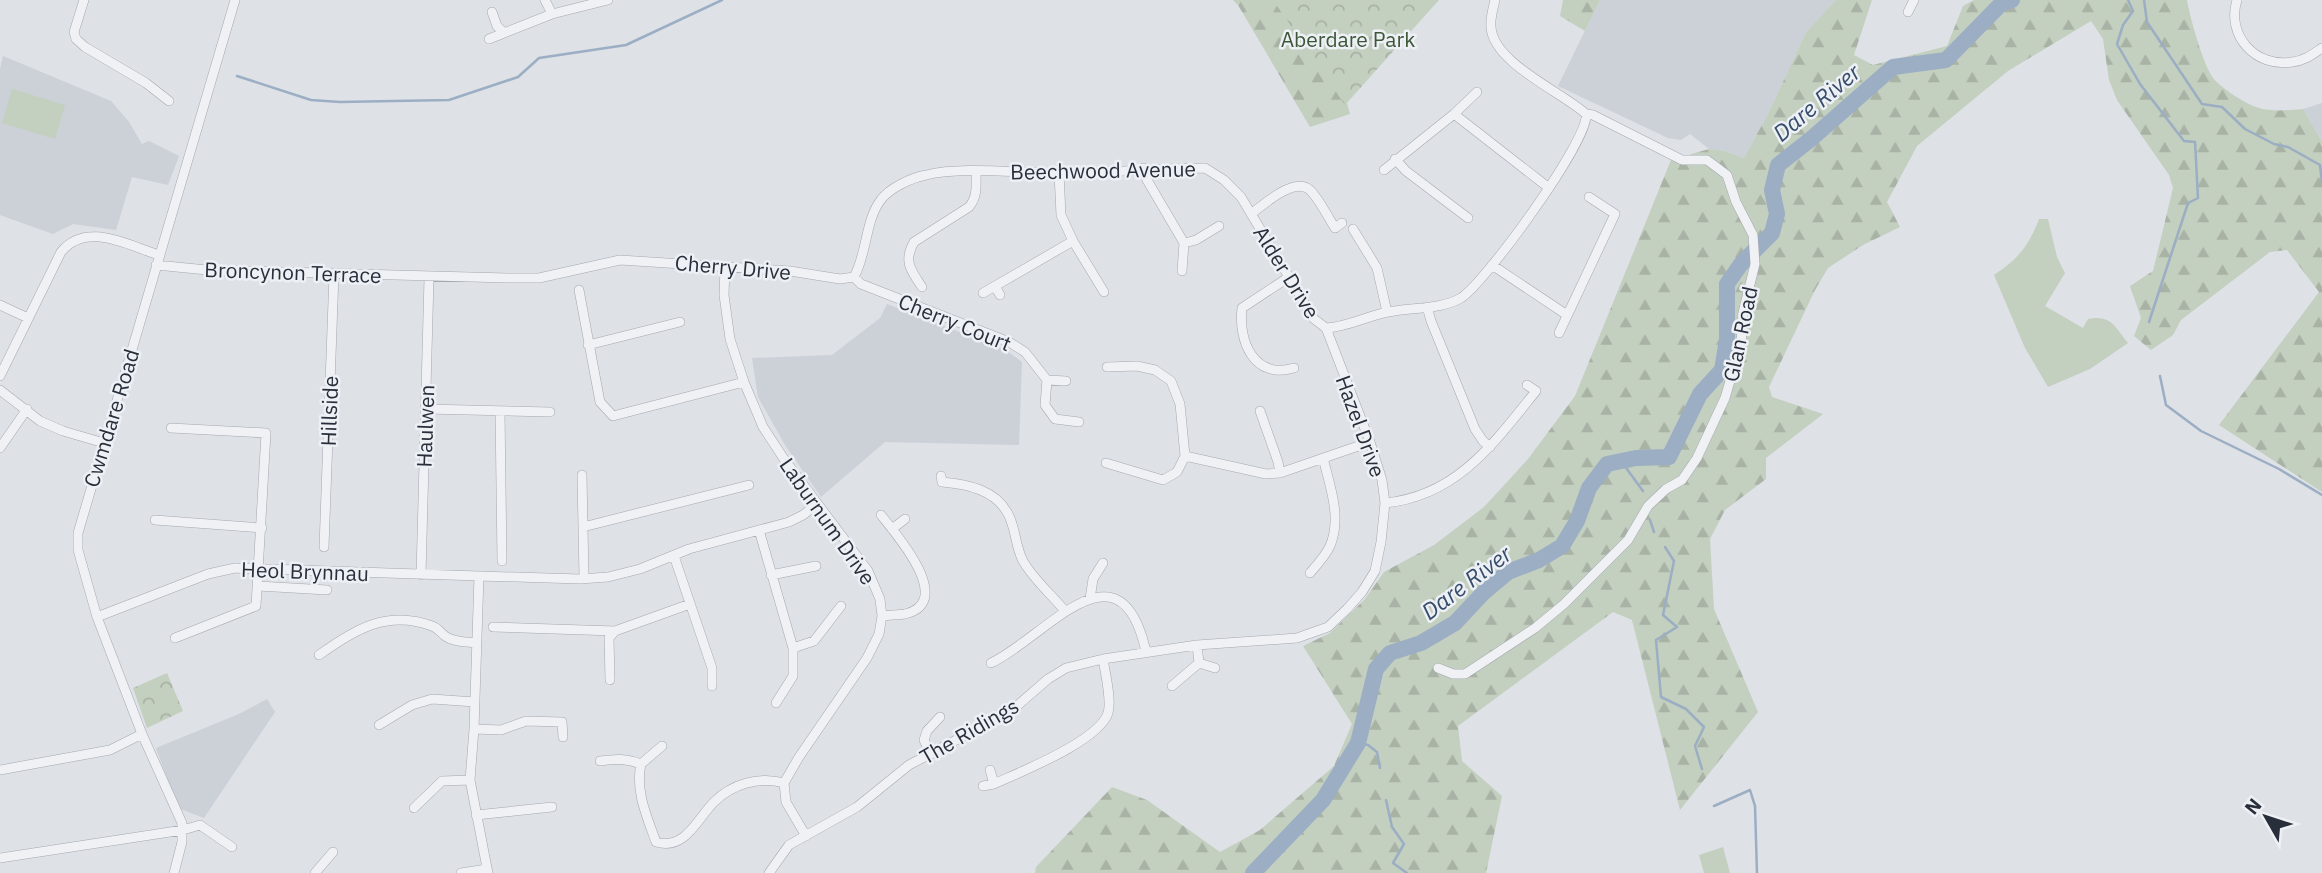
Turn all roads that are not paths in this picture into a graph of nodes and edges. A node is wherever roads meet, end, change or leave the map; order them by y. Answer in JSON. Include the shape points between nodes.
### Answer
{"nodes":[{"id":1,"x":84,"y":0,"type":"edge"},
{"id":2,"x":235,"y":0,"type":"edge"},
{"id":3,"x":545,"y":0,"type":"edge"},
{"id":4,"x":608,"y":0,"type":"edge"},
{"id":5,"x":1494,"y":0,"type":"edge"},
{"id":6,"x":1914,"y":0,"type":"edge"},
{"id":7,"x":2237,"y":0,"type":"edge"},
{"id":8,"x":492,"y":12,"type":"dead end"},
{"id":9,"x":1908,"y":12,"type":"dead end"},
{"id":10,"x":552,"y":14,"type":"junction"},
{"id":11,"x":504,"y":33,"type":"junction"},
{"id":12,"x":489,"y":39,"type":"dead end"},
{"id":13,"x":2322,"y":48,"type":"edge"},
{"id":14,"x":1477,"y":92,"type":"dead end"},
{"id":15,"x":169,"y":101,"type":"dead end"},
{"id":16,"x":1454,"y":114,"type":"junction"},
{"id":17,"x":1586,"y":114,"type":"junction"},
{"id":18,"x":1395,"y":159,"type":"junction"},
{"id":19,"x":1143,"y":169,"type":"junction"},
{"id":20,"x":1384,"y":170,"type":"dead end"},
{"id":21,"x":976,"y":172,"type":"junction"},
{"id":22,"x":1059,"y":173,"type":"junction"},
{"id":23,"x":1549,"y":188,"type":"junction"},
{"id":24,"x":1589,"y":197,"type":"dead end"},
{"id":25,"x":1251,"y":214,"type":"junction"},
{"id":26,"x":1468,"y":218,"type":"dead end"},
{"id":27,"x":1342,"y":223,"type":"dead end"},
{"id":28,"x":1219,"y":226,"type":"dead end"},
{"id":29,"x":1353,"y":229,"type":"dead end"},
{"id":30,"x":1073,"y":241,"type":"junction"},
{"id":31,"x":1184,"y":243,"type":"junction"},
{"id":32,"x":157,"y":260,"type":"junction"},
{"id":33,"x":1492,"y":265,"type":"junction"},
{"id":34,"x":725,"y":267,"type":"junction"},
{"id":35,"x":1182,"y":271,"type":"dead end"},
{"id":36,"x":334,"y":274,"type":"junction"},
{"id":37,"x":853,"y":277,"type":"junction"},
{"id":38,"x":1289,"y":277,"type":"junction"},
{"id":39,"x":429,"y":278,"type":"junction"},
{"id":40,"x":922,"y":287,"type":"dead end"},
{"id":41,"x":579,"y":290,"type":"dead end"},
{"id":42,"x":1104,"y":292,"type":"dead end"},
{"id":43,"x":983,"y":293,"type":"dead end"},
{"id":44,"x":0,"y":305,"type":"edge"},
{"id":45,"x":1427,"y":307,"type":"junction"},
{"id":46,"x":1387,"y":312,"type":"junction"},
{"id":47,"x":1567,"y":315,"type":"junction"},
{"id":48,"x":28,"y":318,"type":"junction"},
{"id":49,"x":680,"y":322,"type":"dead end"},
{"id":50,"x":1326,"y":328,"type":"junction"},
{"id":51,"x":1559,"y":333,"type":"dead end"},
{"id":52,"x":588,"y":345,"type":"junction"},
{"id":53,"x":1107,"y":367,"type":"dead end"},
{"id":54,"x":1294,"y":368,"type":"dead end"},
{"id":55,"x":0,"y":376,"type":"edge"},
{"id":56,"x":1047,"y":380,"type":"junction"},
{"id":57,"x":1066,"y":381,"type":"dead end"},
{"id":58,"x":744,"y":382,"type":"junction"},
{"id":59,"x":1527,"y":385,"type":"dead end"},
{"id":60,"x":0,"y":390,"type":"edge"},
{"id":61,"x":27,"y":409,"type":"junction"},
{"id":62,"x":425,"y":409,"type":"junction"},
{"id":63,"x":500,"y":411,"type":"junction"},
{"id":64,"x":1260,"y":411,"type":"dead end"},
{"id":65,"x":550,"y":412,"type":"dead end"},
{"id":66,"x":1079,"y":422,"type":"dead end"},
{"id":67,"x":171,"y":428,"type":"dead end"},
{"id":68,"x":1370,"y":442,"type":"junction"},
{"id":69,"x":104,"y":443,"type":"junction"},
{"id":70,"x":0,"y":447,"type":"edge"},
{"id":71,"x":1490,"y":447,"type":"junction"},
{"id":72,"x":1185,"y":456,"type":"junction"},
{"id":73,"x":1324,"y":458,"type":"junction"},
{"id":74,"x":1106,"y":463,"type":"dead end"},
{"id":75,"x":1280,"y":473,"type":"junction"},
{"id":76,"x":582,"y":475,"type":"dead end"},
{"id":77,"x":940,"y":476,"type":"dead end"},
{"id":78,"x":749,"y":485,"type":"dead end"},
{"id":79,"x":1385,"y":503,"type":"junction"},
{"id":80,"x":817,"y":504,"type":"junction"},
{"id":81,"x":881,"y":515,"type":"dead end"},
{"id":82,"x":905,"y":519,"type":"dead end"},
{"id":83,"x":155,"y":520,"type":"dead end"},
{"id":84,"x":583,"y":527,"type":"junction"},
{"id":85,"x":262,"y":528,"type":"junction"},
{"id":86,"x":892,"y":529,"type":"junction"},
{"id":87,"x":759,"y":530,"type":"junction"},
{"id":88,"x":324,"y":547,"type":"dead end"},
{"id":89,"x":674,"y":556,"type":"junction"},
{"id":90,"x":502,"y":561,"type":"dead end"},
{"id":91,"x":1103,"y":563,"type":"dead end"},
{"id":92,"x":816,"y":566,"type":"dead end"},
{"id":93,"x":260,"y":569,"type":"junction"},
{"id":94,"x":1310,"y":573,"type":"dead end"},
{"id":95,"x":421,"y":575,"type":"junction"},
{"id":96,"x":771,"y":575,"type":"junction"},
{"id":97,"x":479,"y":576,"type":"junction"},
{"id":98,"x":584,"y":578,"type":"junction"},
{"id":99,"x":258,"y":586,"type":"junction"},
{"id":100,"x":327,"y":590,"type":"dead end"},
{"id":101,"x":1090,"y":599,"type":"junction"},
{"id":102,"x":690,"y":604,"type":"junction"},
{"id":103,"x":841,"y":607,"type":"dead end"},
{"id":104,"x":1065,"y":611,"type":"junction"},
{"id":105,"x":882,"y":616,"type":"junction"},
{"id":106,"x":97,"y":617,"type":"junction"},
{"id":107,"x":493,"y":627,"type":"dead end"},
{"id":108,"x":615,"y":631,"type":"junction"},
{"id":109,"x":175,"y":638,"type":"dead end"},
{"id":110,"x":477,"y":643,"type":"junction"},
{"id":111,"x":1197,"y":645,"type":"junction"},
{"id":112,"x":793,"y":648,"type":"junction"},
{"id":113,"x":1146,"y":652,"type":"junction"},
{"id":114,"x":319,"y":655,"type":"dead end"},
{"id":115,"x":1102,"y":659,"type":"junction"},
{"id":116,"x":990,"y":663,"type":"dead end"},
{"id":117,"x":1199,"y":663,"type":"junction"},
{"id":118,"x":712,"y":668,"type":"junction"},
{"id":119,"x":1215,"y":668,"type":"dead end"},
{"id":120,"x":1438,"y":668,"type":"dead end"},
{"id":121,"x":701,"y":671,"type":"dead end"},
{"id":122,"x":610,"y":680,"type":"dead end"},
{"id":123,"x":712,"y":686,"type":"dead end"},
{"id":124,"x":1172,"y":686,"type":"dead end"},
{"id":125,"x":475,"y":702,"type":"junction"},
{"id":126,"x":776,"y":703,"type":"dead end"},
{"id":127,"x":940,"y":717,"type":"dead end"},
{"id":128,"x":379,"y":725,"type":"dead end"},
{"id":129,"x":474,"y":729,"type":"junction"},
{"id":130,"x":142,"y":734,"type":"junction"},
{"id":131,"x":563,"y":737,"type":"dead end"},
{"id":132,"x":662,"y":746,"type":"dead end"},
{"id":133,"x":931,"y":754,"type":"junction"},
{"id":134,"x":600,"y":761,"type":"dead end"},
{"id":135,"x":641,"y":764,"type":"junction"},
{"id":136,"x":0,"y":770,"type":"edge"},
{"id":137,"x":990,"y":771,"type":"dead end"},
{"id":138,"x":470,"y":780,"type":"junction"},
{"id":139,"x":784,"y":783,"type":"junction"},
{"id":140,"x":994,"y":784,"type":"junction"},
{"id":141,"x":983,"y":786,"type":"dead end"},
{"id":142,"x":552,"y":807,"type":"dead end"},
{"id":143,"x":414,"y":808,"type":"dead end"},
{"id":144,"x":476,"y":815,"type":"junction"},
{"id":145,"x":183,"y":830,"type":"junction"},
{"id":146,"x":806,"y":836,"type":"junction"},
{"id":147,"x":232,"y":847,"type":"dead end"},
{"id":148,"x":333,"y":852,"type":"dead end"},
{"id":149,"x":0,"y":858,"type":"edge"},
{"id":150,"x":487,"y":871,"type":"edge"},
{"id":151,"x":174,"y":873,"type":"edge"},
{"id":152,"x":315,"y":873,"type":"edge"},
{"id":153,"x":461,"y":873,"type":"edge"},
{"id":154,"x":769,"y":873,"type":"edge"}],
"edges":[{"from":1,"to":15,"type":"street","via":[[76,39]]},
{"from":2,"to":32,"type":"street","name":"Cwmdare Road"},
{"from":3,"to":10,"type":"street"},
{"from":4,"to":10,"type":"street"},
{"from":5,"to":17,"type":"street","name":"Glan Road","via":[[1490,28],[1500,49]]},
{"from":6,"to":9,"type":"street"},
{"from":7,"to":13,"type":"street","via":[[2235,30],[2258,57],[2293,62]]},
{"from":8,"to":11,"type":"street"},
{"from":10,"to":11,"type":"street"},
{"from":11,"to":12,"type":"street"},
{"from":14,"to":16,"type":"street"},
{"from":16,"to":18,"type":"street"},
{"from":16,"to":23,"type":"street"},
{"from":17,"to":23,"type":"street","via":[[1585,127]]},
{"from":17,"to":120,"type":"street","name":"Glan Road","via":[[1682,160],[1707,160],[1727,175],[1753,235],[1755,264],[1741,344],[1725,398],[1697,458],[1682,480],[1648,506],[1628,540],[1535,628],[1465,674]]},
{"from":18,"to":20,"type":"street"},
{"from":18,"to":26,"type":"street"},
{"from":19,"to":22,"type":"street","name":"Beechwood Avenue"},
{"from":19,"to":25,"type":"street","name":"Beechwood Avenue","via":[[1205,168],[1224,180]]},
{"from":19,"to":31,"type":"street"},
{"from":21,"to":22,"type":"street","name":"Beechwood Avenue"},
{"from":21,"to":37,"type":"street","via":[[911,179],[880,200]]},
{"from":21,"to":40,"type":"street","via":[[976,197],[969,207],[914,242],[908,252],[912,281]]},
{"from":22,"to":30,"type":"street","via":[[1061,215]]},
{"from":23,"to":33,"type":"street"},
{"from":24,"to":47,"type":"street","via":[[1615,214]]},
{"from":25,"to":27,"type":"street","via":[[1298,185],[1308,188],[1335,228]]},
{"from":25,"to":38,"type":"street","name":"Alder Drive"},
{"from":28,"to":31,"type":"street"},
{"from":29,"to":46,"type":"street","via":[[1377,268]]},
{"from":30,"to":42,"type":"street"},
{"from":30,"to":43,"type":"street","via":[[998,290]]},
{"from":31,"to":35,"type":"street"},
{"from":32,"to":36,"type":"street","name":"Broncynon Terrace","via":[[207,270]]},
{"from":32,"to":48,"type":"street","name":"Broncynon Terrace","via":[[99,236],[68,243]]},
{"from":32,"to":69,"type":"street","name":"Cwmdare Road"},
{"from":33,"to":45,"type":"street","via":[[1463,297]]},
{"from":33,"to":47,"type":"street"},
{"from":34,"to":37,"type":"street","name":"Cherry Drive"},
{"from":34,"to":39,"type":"street","name":"Cherry Drive","via":[[620,260],[539,278]]},
{"from":34,"to":58,"type":"street","name":"Laburnum Drive","via":[[730,339]]},
{"from":36,"to":39,"type":"street","name":"Broncynon Terrace"},
{"from":36,"to":88,"type":"street","name":"Hillside"},
{"from":37,"to":56,"type":"street","name":"Cherry Court","via":[[1009,342],[1025,352]]},
{"from":38,"to":50,"type":"street","name":"Alder Drive","via":[[1314,319]]},
{"from":38,"to":54,"type":"street","via":[[1242,308],[1240,327],[1254,360],[1267,369]]},
{"from":39,"to":62,"type":"street","name":"Haulwen"},
{"from":41,"to":52,"type":"street"},
{"from":44,"to":48,"type":"street"},
{"from":45,"to":46,"type":"street"},
{"from":45,"to":71,"type":"street","via":[[1475,429]]},
{"from":46,"to":50,"type":"street"},
{"from":47,"to":51,"type":"street"},
{"from":48,"to":55,"type":"street","name":"Broncynon Terrace"},
{"from":49,"to":52,"type":"street"},
{"from":50,"to":68,"type":"street","name":"Hazel Drive"},
{"from":52,"to":58,"type":"street","via":[[600,402],[612,416]]},
{"from":53,"to":72,"type":"street","via":[[1146,368],[1171,381],[1180,404]]},
{"from":56,"to":57,"type":"street"},
{"from":56,"to":66,"type":"street","via":[[1045,405],[1055,419]]},
{"from":58,"to":80,"type":"street","name":"Laburnum Drive","via":[[763,427]]},
{"from":59,"to":71,"type":"street","via":[[1536,391]]},
{"from":60,"to":61,"type":"street"},
{"from":61,"to":69,"type":"street","via":[[40,421]]},
{"from":61,"to":70,"type":"street"},
{"from":62,"to":63,"type":"street"},
{"from":62,"to":95,"type":"street","name":"Haulwen"},
{"from":63,"to":65,"type":"street"},
{"from":63,"to":90,"type":"street"},
{"from":64,"to":75,"type":"street"},
{"from":67,"to":85,"type":"street","via":[[266,433]]},
{"from":68,"to":73,"type":"street"},
{"from":68,"to":79,"type":"street","name":"Hazel Drive"},
{"from":69,"to":106,"type":"street","name":"Cwmdare Road","via":[[78,533],[78,550]]},
{"from":71,"to":79,"type":"street","via":[[1465,472],[1444,484]]},
{"from":72,"to":74,"type":"street","via":[[1177,472],[1163,480]]},
{"from":72,"to":75,"type":"street","via":[[1249,472]]},
{"from":73,"to":75,"type":"street"},
{"from":73,"to":94,"type":"street","via":[[1335,525],[1330,547]]},
{"from":76,"to":84,"type":"street"},
{"from":77,"to":104,"type":"street","via":[[943,482],[989,493],[1008,514],[1025,564]]},
{"from":78,"to":84,"type":"street"},
{"from":79,"to":111,"type":"street","name":"Hazel Drive","via":[[1375,571],[1362,592],[1328,627],[1297,638]]},
{"from":80,"to":87,"type":"street","name":"Heol Brynnau","via":[[789,522]]},
{"from":80,"to":105,"type":"street","name":"Laburnum Drive","via":[[868,571]]},
{"from":81,"to":86,"type":"street"},
{"from":82,"to":86,"type":"street"},
{"from":83,"to":85,"type":"street"},
{"from":84,"to":98,"type":"street"},
{"from":85,"to":93,"type":"street"},
{"from":86,"to":105,"type":"street","via":[[922,574],[925,591],[914,610]]},
{"from":87,"to":89,"type":"street","name":"Heol Brynnau"},
{"from":87,"to":96,"type":"street"},
{"from":89,"to":98,"type":"street","name":"Heol Brynnau","via":[[608,577]]},
{"from":89,"to":102,"type":"street"},
{"from":91,"to":101,"type":"street","via":[[1093,579]]},
{"from":92,"to":96,"type":"street"},
{"from":93,"to":95,"type":"street","name":"Heol Brynnau"},
{"from":93,"to":99,"type":"street"},
{"from":93,"to":106,"type":"street","name":"Heol Brynnau","via":[[208,574]]},
{"from":95,"to":97,"type":"street","name":"Heol Brynnau"},
{"from":96,"to":112,"type":"street"},
{"from":97,"to":98,"type":"street","name":"Heol Brynnau"},
{"from":97,"to":110,"type":"street"},
{"from":99,"to":100,"type":"street"},
{"from":99,"to":109,"type":"street","via":[[256,606]]},
{"from":101,"to":104,"type":"street"},
{"from":101,"to":113,"type":"street","via":[[1119,600],[1141,629]]},
{"from":102,"to":108,"type":"street"},
{"from":102,"to":118,"type":"street"},
{"from":103,"to":112,"type":"street","via":[[814,641]]},
{"from":104,"to":116,"type":"street","via":[[1008,655]]},
{"from":105,"to":139,"type":"street","via":[[867,658]]},
{"from":106,"to":130,"type":"street","name":"Cwmdare Road"},
{"from":107,"to":108,"type":"street","via":[[512,633]]},
{"from":108,"to":122,"type":"street","via":[[609,638]]},
{"from":110,"to":114,"type":"street","via":[[446,637],[438,628],[421,622],[392,621],[364,626]]},
{"from":110,"to":125,"type":"street"},
{"from":111,"to":113,"type":"street","name":"The Ridings"},
{"from":111,"to":117,"type":"street"},
{"from":112,"to":126,"type":"street","via":[[793,676]]},
{"from":113,"to":115,"type":"street","name":"The Ridings"},
{"from":115,"to":133,"type":"street","name":"The Ridings","via":[[1066,668],[1012,711]]},
{"from":115,"to":140,"type":"street","via":[[1108,713],[1093,733]]},
{"from":117,"to":119,"type":"street"},
{"from":117,"to":124,"type":"street"},
{"from":118,"to":121,"type":"street"},
{"from":118,"to":123,"type":"street"},
{"from":125,"to":128,"type":"street","via":[[432,699]]},
{"from":125,"to":129,"type":"street"},
{"from":127,"to":133,"type":"street","via":[[927,731],[925,740]]},
{"from":129,"to":131,"type":"street","via":[[501,730],[526,721],[562,722]]},
{"from":129,"to":138,"type":"street"},
{"from":130,"to":136,"type":"street","via":[[110,750]]},
{"from":130,"to":145,"type":"street","name":"Cwmdare Road"},
{"from":132,"to":135,"type":"street"},
{"from":133,"to":146,"type":"street","name":"The Ridings","via":[[909,765],[857,807]]},
{"from":134,"to":135,"type":"street","via":[[630,759]]},
{"from":135,"to":139,"type":"street","via":[[641,801],[656,842],[665,845],[681,840],[714,802],[733,788],[772,779]]},
{"from":137,"to":140,"type":"street"},
{"from":138,"to":143,"type":"street","via":[[442,781]]},
{"from":138,"to":144,"type":"street"},
{"from":139,"to":146,"type":"street","via":[[786,802]]},
{"from":140,"to":141,"type":"street"},
{"from":142,"to":144,"type":"street"},
{"from":144,"to":150,"type":"street"},
{"from":145,"to":147,"type":"street","via":[[200,825]]},
{"from":145,"to":149,"type":"street"},
{"from":145,"to":151,"type":"street"},
{"from":146,"to":154,"type":"street","name":"The Ridings","via":[[789,845]]},
{"from":148,"to":152,"type":"street"},
{"from":150,"to":153,"type":"street"}]}
